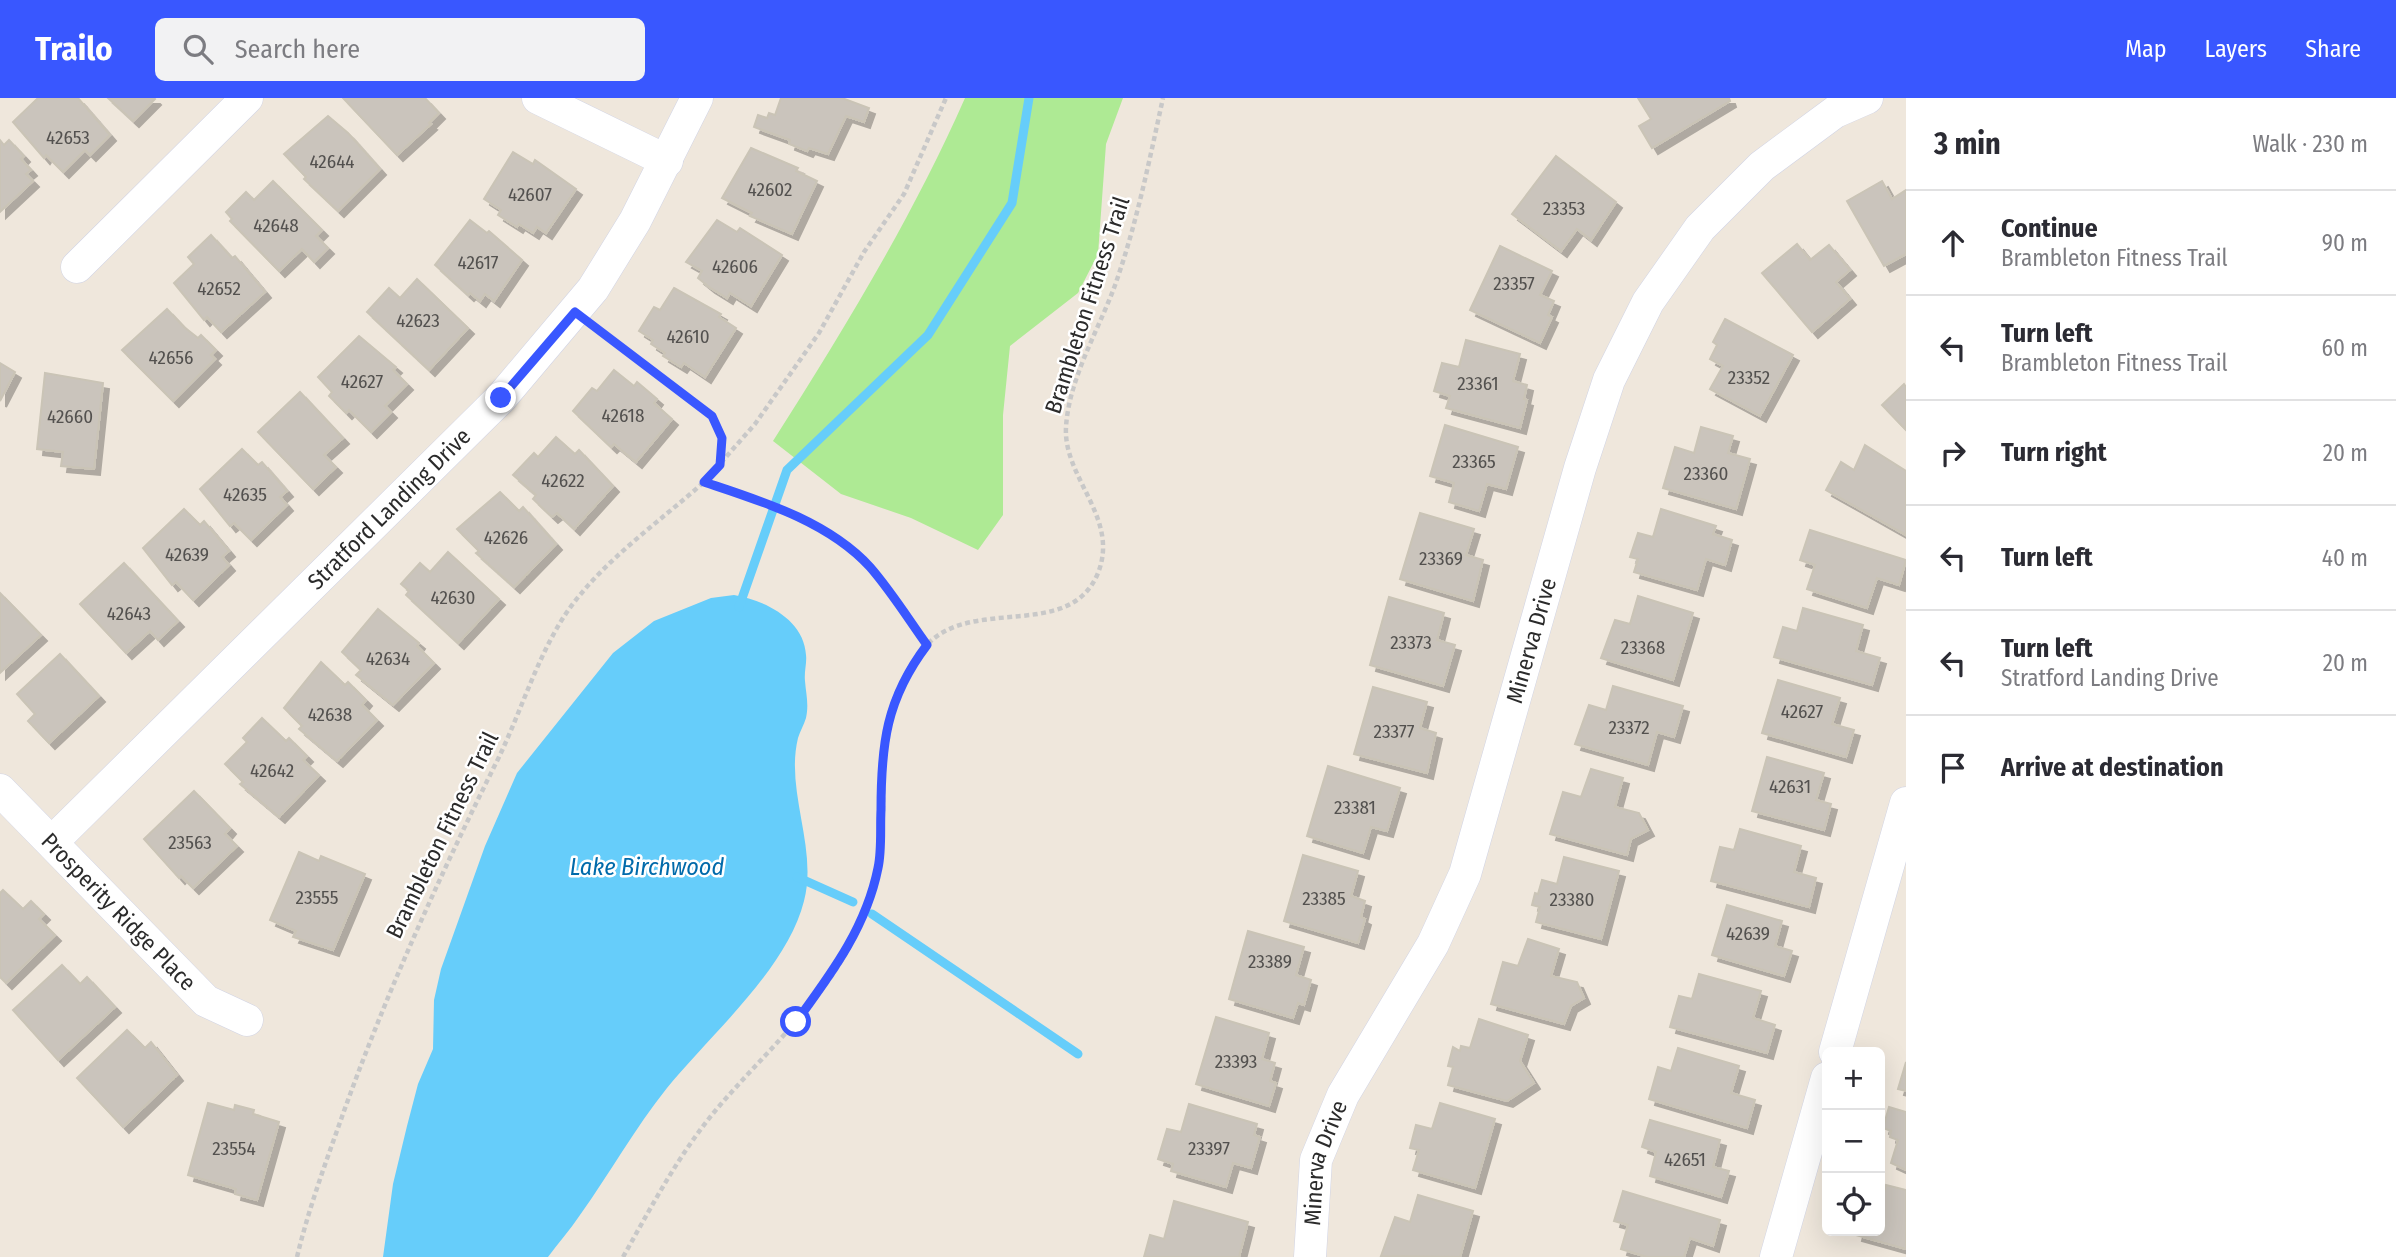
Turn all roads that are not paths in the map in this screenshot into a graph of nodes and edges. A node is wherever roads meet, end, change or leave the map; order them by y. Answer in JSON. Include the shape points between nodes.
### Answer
{"nodes":[{"id":1,"x":247,"y":98,"type":"edge"},
{"id":2,"x":538,"y":98,"type":"edge"},
{"id":3,"x":697,"y":98,"type":"edge"},
{"id":4,"x":1867,"y":98,"type":"edge"},
{"id":5,"x":1830,"y":105,"type":"edge"},
{"id":6,"x":667,"y":161,"type":"junction"},
{"id":7,"x":77,"y":268,"type":"dead end"},
{"id":8,"x":0,"y":790,"type":"edge"},
{"id":9,"x":1906,"y":803,"type":"edge"},
{"id":10,"x":52,"y":842,"type":"junction"},
{"id":11,"x":247,"y":1020,"type":"dead end"},
{"id":12,"x":1836,"y":1047,"type":"edge"},
{"id":13,"x":1822,"y":1096,"type":"edge"},
{"id":14,"x":1310,"y":1257,"type":"edge"},
{"id":15,"x":1776,"y":1257,"type":"edge"}],
"edges":[{"from":1,"to":7,"type":"street"},
{"from":2,"to":6,"type":"street"},
{"from":3,"to":6,"type":"street","name":"Stratford Landing Drive"},
{"from":4,"to":5,"type":"street","name":"Minerva Drive"},
{"from":5,"to":14,"type":"street","name":"Minerva Drive","via":[[1700,228],[1648,302],[1609,380],[1465,874],[1433,944],[1343,1095],[1315,1160]]},
{"from":6,"to":10,"type":"street","name":"Stratford Landing Drive","via":[[613,258],[575,312],[501,398]]},
{"from":8,"to":10,"type":"street","name":"Prosperity Ridge Place"},
{"from":9,"to":12,"type":"street"},
{"from":10,"to":11,"type":"street","name":"Prosperity Ridge Place","via":[[206,1001]]},
{"from":13,"to":15,"type":"street"}]}
